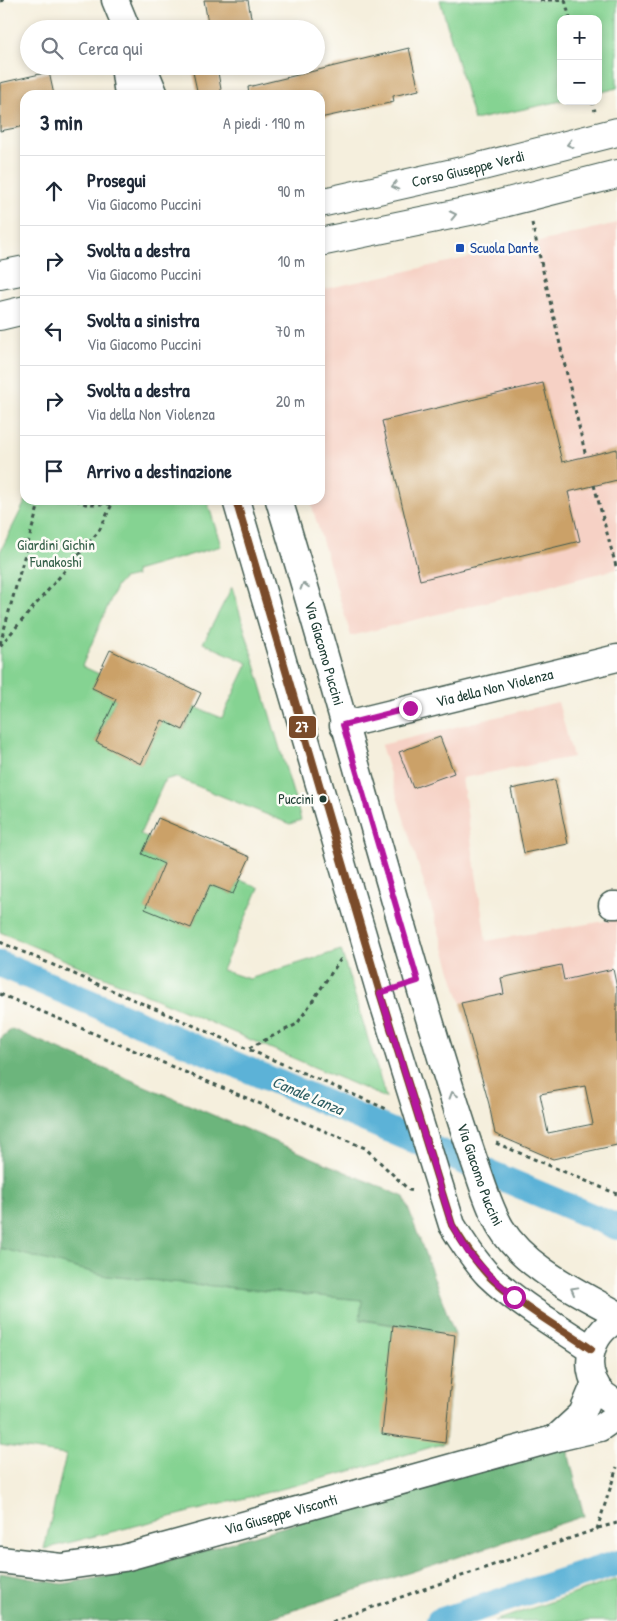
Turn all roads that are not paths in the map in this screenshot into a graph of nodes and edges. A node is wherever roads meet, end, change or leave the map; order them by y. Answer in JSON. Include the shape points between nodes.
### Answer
{"nodes":[{"id":1,"x":115,"y":0,"type":"edge"},
{"id":2,"x":118,"y":20,"type":"edge"},
{"id":3,"x":123,"y":20,"type":"edge"},
{"id":4,"x":125,"y":75,"type":"edge"},
{"id":5,"x":147,"y":75,"type":"edge"},
{"id":6,"x":127,"y":90,"type":"edge"},
{"id":7,"x":153,"y":90,"type":"edge"},
{"id":8,"x":617,"y":132,"type":"edge"},
{"id":9,"x":617,"y":174,"type":"edge"},
{"id":10,"x":325,"y":202,"type":"edge"},
{"id":11,"x":325,"y":241,"type":"edge"},
{"id":12,"x":20,"y":271,"type":"edge"},
{"id":13,"x":0,"y":275,"type":"edge"},
{"id":14,"x":20,"y":311,"type":"edge"},
{"id":15,"x":0,"y":316,"type":"edge"},
{"id":16,"x":237,"y":505,"type":"edge"},
{"id":17,"x":280,"y":505,"type":"edge"},
{"id":18,"x":617,"y":658,"type":"edge"},
{"id":19,"x":343,"y":725,"type":"junction"},
{"id":20,"x":418,"y":981,"type":"junction"},
{"id":21,"x":380,"y":993,"type":"junction"},
{"id":22,"x":617,"y":1314,"type":"edge"},
{"id":23,"x":617,"y":1320,"type":"edge"},
{"id":24,"x":592,"y":1349,"type":"junction"},
{"id":25,"x":595,"y":1383,"type":"junction"},
{"id":26,"x":617,"y":1403,"type":"edge"},
{"id":27,"x":617,"y":1416,"type":"edge"},
{"id":28,"x":557,"y":1438,"type":"junction"},
{"id":29,"x":0,"y":1560,"type":"edge"}],
"edges":[{"from":1,"to":2,"type":"street"},
{"from":1,"to":3,"type":"street"},
{"from":4,"to":6,"type":"street"},
{"from":5,"to":7,"type":"street"},
{"from":8,"to":10,"type":"street","name":"Corso Giuseppe Verdi","one_way":true},
{"from":11,"to":9,"type":"street","one_way":true,"via":[[484,208]]},
{"from":12,"to":13,"type":"street"},
{"from":14,"to":15,"type":"street"},
{"from":16,"to":21,"type":"street"},
{"from":19,"to":17,"type":"street","name":"Via Giacomo Puccini","one_way":true},
{"from":18,"to":19,"type":"street","name":"Via della Non Violenza"},
{"from":19,"to":20,"type":"street","name":"Via Giacomo Puccini"},
{"from":20,"to":21,"type":"street"},
{"from":22,"to":20,"type":"street","name":"Via Giacomo Puccini","one_way":true,"via":[[536,1265],[513,1245],[500,1228],[465,1135]]},
{"from":21,"to":24,"type":"street","via":[[452,1225],[468,1252],[514,1297]]},
{"from":23,"to":24,"type":"street","via":[[598,1335]]},
{"from":24,"to":25,"type":"street","via":[[590,1361]]},
{"from":25,"to":26,"type":"street","via":[[604,1395]]},
{"from":25,"to":28,"type":"street","name":"Via Giuseppe Visconti","via":[[582,1414]]},
{"from":27,"to":28,"type":"street","name":"Via Giuseppe Visconti","via":[[600,1428]]},
{"from":28,"to":29,"type":"street","name":"Via Giuseppe Visconti","via":[[124,1558],[61,1567]]}]}
